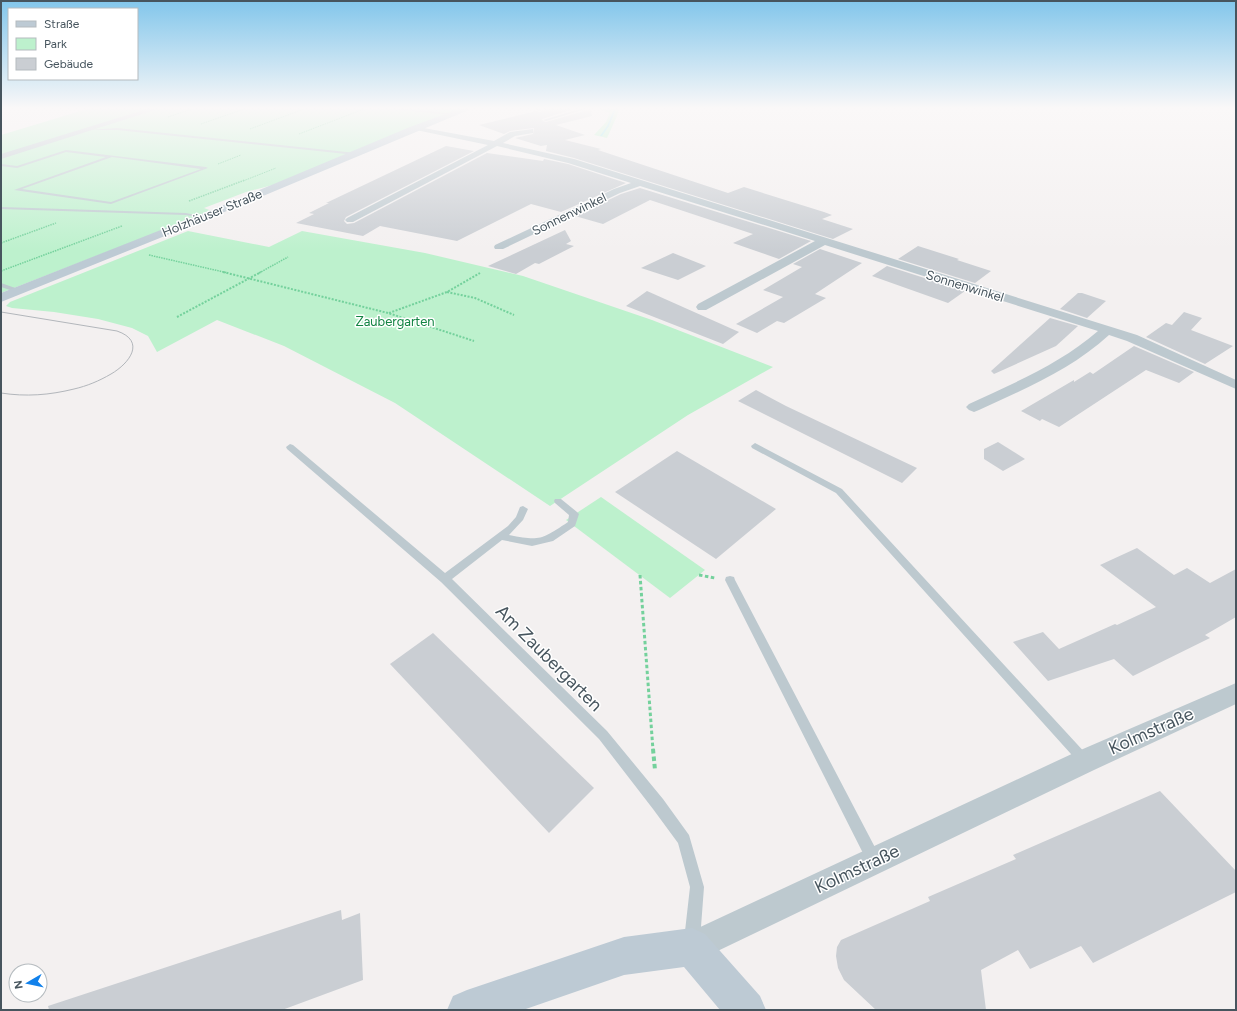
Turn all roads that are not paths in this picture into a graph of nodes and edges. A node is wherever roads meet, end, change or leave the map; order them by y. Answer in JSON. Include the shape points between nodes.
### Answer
{"nodes":[{"id":1,"x":50,"y":156,"type":"edge"},
{"id":2,"x":112,"y":156,"type":"edge"},
{"id":3,"x":113,"y":156,"type":"edge"},
{"id":4,"x":351,"y":156,"type":"edge"},
{"id":5,"x":471,"y":156,"type":"edge"},
{"id":6,"x":549,"y":156,"type":"edge"},
{"id":7,"x":1,"y":165,"type":"edge"},
{"id":8,"x":639,"y":183,"type":"junction"},
{"id":9,"x":59,"y":196,"type":"junction"},
{"id":10,"x":47,"y":200,"type":"dead end"},
{"id":11,"x":41,"y":203,"type":"dead end"},
{"id":12,"x":111,"y":203,"type":"junction"},
{"id":13,"x":1,"y":208,"type":"edge"},
{"id":14,"x":25,"y":208,"type":"junction"},
{"id":15,"x":94,"y":210,"type":"junction"},
{"id":16,"x":202,"y":217,"type":"junction"},
{"id":17,"x":350,"y":220,"type":"dead end"},
{"id":18,"x":824,"y":241,"type":"junction"},
{"id":19,"x":499,"y":247,"type":"dead end"},
{"id":20,"x":1,"y":285,"type":"edge"},
{"id":21,"x":19,"y":291,"type":"junction"},
{"id":22,"x":1,"y":298,"type":"edge"},
{"id":23,"x":702,"y":307,"type":"dead end"},
{"id":24,"x":1107,"y":330,"type":"junction"},
{"id":25,"x":1236,"y":385,"type":"edge"},
{"id":26,"x":974,"y":407,"type":"dead end"},
{"id":27,"x":755,"y":446,"type":"dead end"},
{"id":28,"x":290,"y":447,"type":"dead end"},
{"id":29,"x":558,"y":501,"type":"dead end"},
{"id":30,"x":524,"y":509,"type":"dead end"},
{"id":31,"x":500,"y":536,"type":"junction"},
{"id":32,"x":445,"y":579,"type":"junction"},
{"id":33,"x":730,"y":580,"type":"dead end"},
{"id":34,"x":1236,"y":693,"type":"edge"},
{"id":35,"x":1085,"y":761,"type":"junction"},
{"id":36,"x":874,"y":861,"type":"junction"},
{"id":37,"x":692,"y":947,"type":"junction"},
{"id":38,"x":467,"y":1010,"type":"edge"},
{"id":39,"x":746,"y":1010,"type":"edge"}],
"edges":[{"from":1,"to":7,"type":"lane","via":[[18,167]]},
{"from":2,"to":9,"type":"lane","via":[[16,190]]},
{"from":3,"to":12,"type":"lane","via":[[206,168]]},
{"from":4,"to":16,"type":"main road","name":"Holzhäuser Straße"},
{"from":5,"to":17,"type":"street"},
{"from":6,"to":8,"type":"street","name":"Sonnenwinkel"},
{"from":8,"to":18,"type":"street","name":"Sonnenwinkel"},
{"from":8,"to":19,"type":"street","name":"Sonnenwinkel"},
{"from":9,"to":10,"type":"lane"},
{"from":9,"to":12,"type":"lane"},
{"from":11,"to":14,"type":"lane"},
{"from":12,"to":15,"type":"lane"},
{"from":13,"to":14,"type":"lane"},
{"from":14,"to":15,"type":"lane"},
{"from":15,"to":16,"type":"lane"},
{"from":16,"to":21,"type":"main road","name":"Holzhäuser Straße"},
{"from":18,"to":23,"type":"street"},
{"from":18,"to":24,"type":"street","name":"Sonnenwinkel"},
{"from":20,"to":21,"type":"lane"},
{"from":21,"to":22,"type":"main road","name":"Holzhäuser Straße"},
{"from":24,"to":25,"type":"street","name":"Sonnenwinkel","via":[[1132,338]]},
{"from":24,"to":26,"type":"street","via":[[1074,357]]},
{"from":27,"to":35,"type":"lane","via":[[839,491]]},
{"from":28,"to":32,"type":"lane","name":"Am Zaubergarten"},
{"from":29,"to":31,"type":"lane","via":[[574,514],[572,524],[550,539],[532,543]]},
{"from":30,"to":31,"type":"lane","via":[[520,518]]},
{"from":31,"to":32,"type":"lane"},
{"from":32,"to":37,"type":"lane","name":"Am Zaubergarten","via":[[602,735],[684,840],[697,887]]},
{"from":33,"to":36,"type":"lane"},
{"from":34,"to":35,"type":"street","name":"Kolmstraße"},
{"from":35,"to":36,"type":"street","name":"Kolmstraße"},
{"from":36,"to":37,"type":"street","name":"Kolmstraße"},
{"from":37,"to":38,"type":"main road","name":"Kolmstraße","via":[[624,956]]},
{"from":37,"to":39,"type":"main road"}]}
